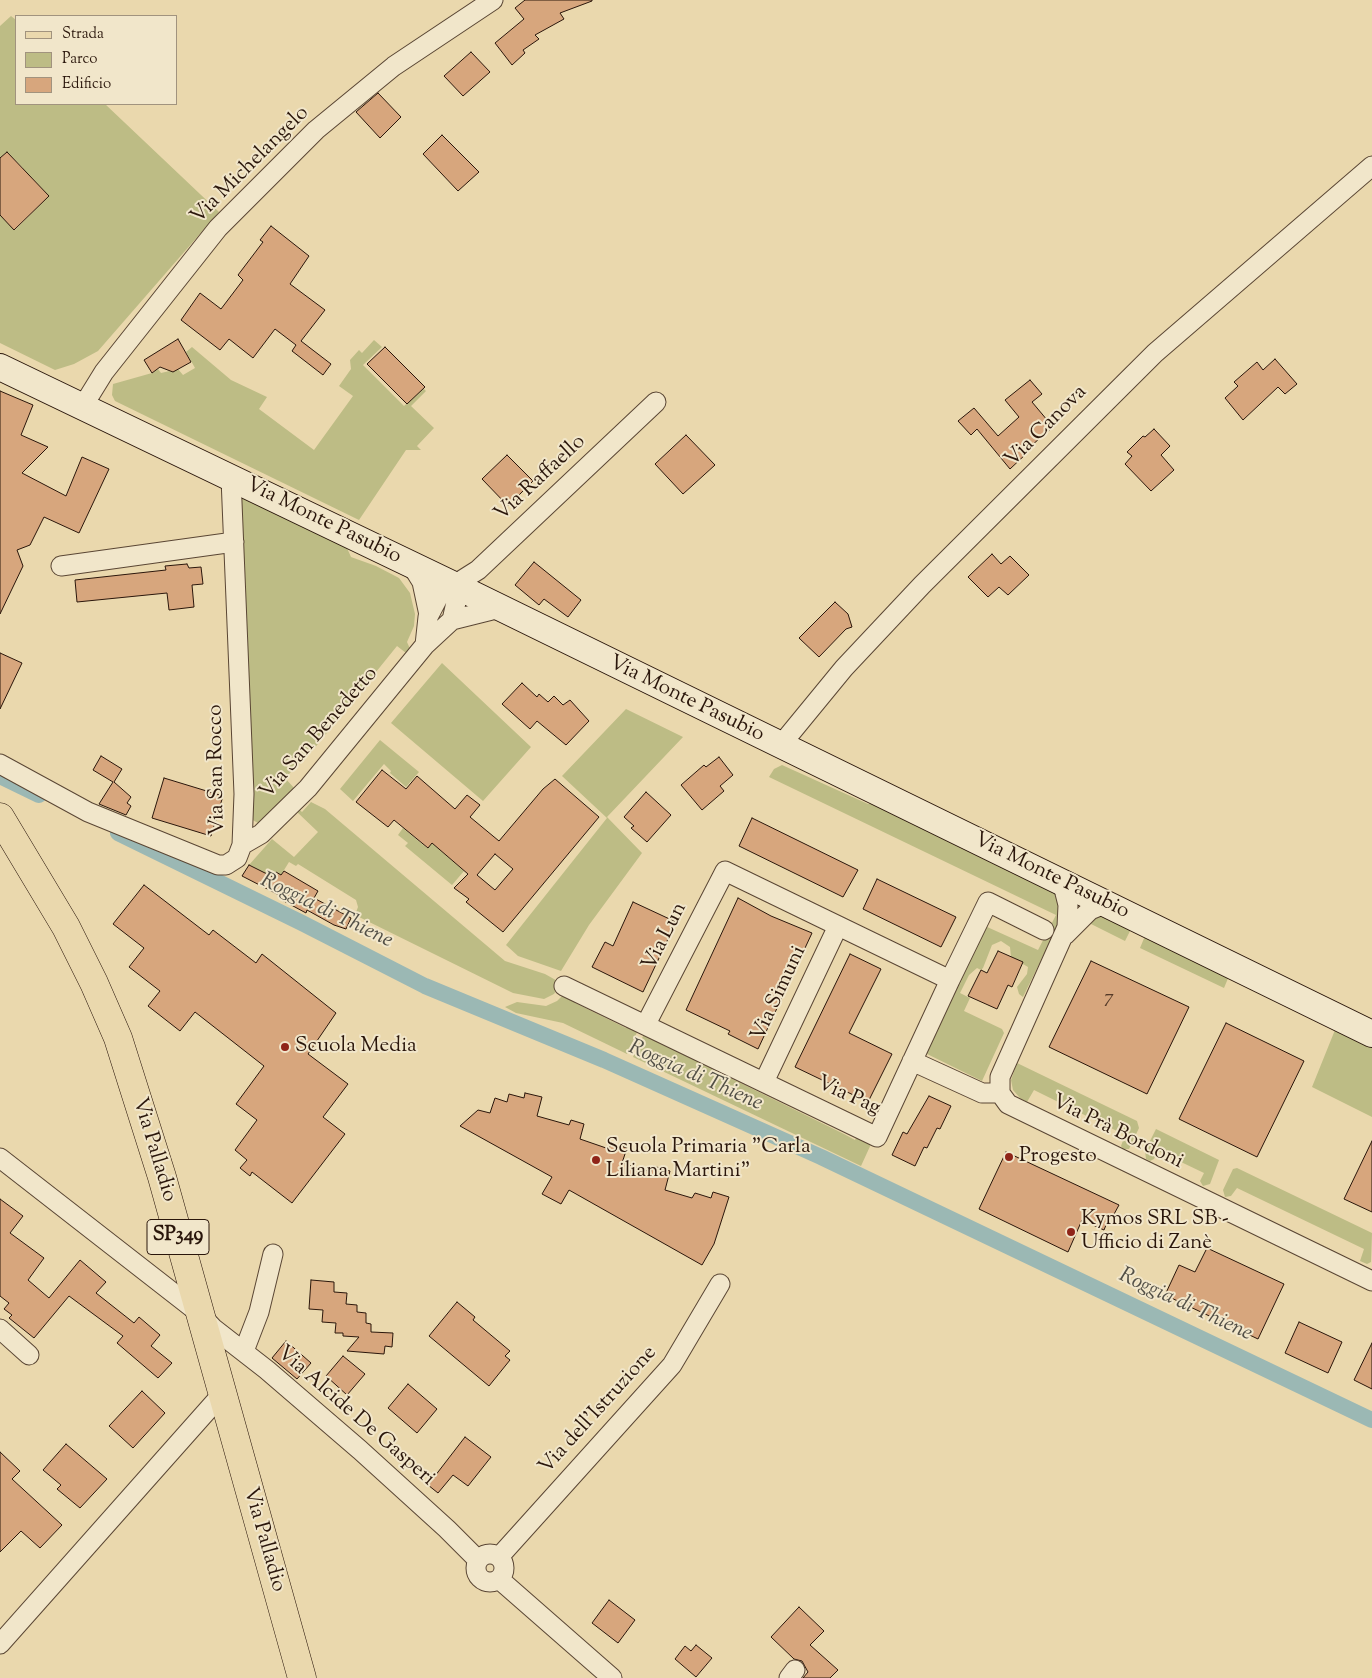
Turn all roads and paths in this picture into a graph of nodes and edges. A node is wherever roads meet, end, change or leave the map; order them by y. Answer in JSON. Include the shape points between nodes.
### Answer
{"nodes":[{"id":1,"x":493,"y":0,"type":"edge"},
{"id":2,"x":1372,"y":166,"type":"edge"},
{"id":3,"x":0,"y":367,"type":"edge"},
{"id":4,"x":656,"y":402,"type":"dead end"},
{"id":5,"x":83,"y":406,"type":"junction"},
{"id":6,"x":231,"y":478,"type":"junction"},
{"id":7,"x":234,"y":542,"type":"junction"},
{"id":8,"x":61,"y":566,"type":"dead end"},
{"id":9,"x":412,"y":566,"type":"junction"},
{"id":10,"x":454,"y":585,"type":"junction"},
{"id":11,"x":500,"y":608,"type":"junction"},
{"id":12,"x":429,"y":615,"type":"junction"},
{"id":13,"x":452,"y":620,"type":"junction"},
{"id":14,"x":425,"y":645,"type":"junction"},
{"id":15,"x":780,"y":746,"type":"junction"},
{"id":16,"x":0,"y":764,"type":"edge"},
{"id":17,"x":0,"y":817,"type":"edge"},
{"id":18,"x":242,"y":845,"type":"junction"},
{"id":19,"x":1062,"y":881,"type":"junction"},
{"id":20,"x":1107,"y":903,"type":"junction"},
{"id":21,"x":838,"y":926,"type":"junction"},
{"id":22,"x":1044,"y":930,"type":"dead end"},
{"id":23,"x":1064,"y":938,"type":"junction"},
{"id":24,"x":950,"y":980,"type":"junction"},
{"id":25,"x":564,"y":986,"type":"dead end"},
{"id":26,"x":646,"y":1024,"type":"junction"},
{"id":27,"x":1372,"y":1034,"type":"edge"},
{"id":28,"x":912,"y":1061,"type":"junction"},
{"id":29,"x":764,"y":1082,"type":"junction"},
{"id":30,"x":1000,"y":1094,"type":"junction"},
{"id":31,"x":2,"y":1165,"type":"edge"},
{"id":32,"x":273,"y":1254,"type":"dead end"},
{"id":33,"x":1372,"y":1281,"type":"edge"},
{"id":34,"x":720,"y":1284,"type":"dead end"},
{"id":35,"x":199,"y":1313,"type":"junction"},
{"id":36,"x":0,"y":1329,"type":"edge"},
{"id":37,"x":244,"y":1351,"type":"junction"},
{"id":38,"x":29,"y":1355,"type":"dead end"},
{"id":39,"x":222,"y":1394,"type":"junction"},
{"id":40,"x":499,"y":1557,"type":"junction"},
{"id":41,"x":478,"y":1560,"type":"junction"},
{"id":42,"x":499,"y":1579,"type":"junction"},
{"id":43,"x":0,"y":1644,"type":"edge"},
{"id":44,"x":302,"y":1678,"type":"edge"},
{"id":45,"x":612,"y":1678,"type":"edge"}],
"edges":[{"from":1,"to":5,"type":"street","name":"Via Michelangelo","via":[[394,66],[316,130],[218,228],[110,364]]},
{"from":2,"to":15,"type":"street","name":"Via Canova","via":[[1155,353],[1000,506],[857,654]]},
{"from":3,"to":5,"type":"main road","name":"Via Monte Pasubio"},
{"from":4,"to":10,"type":"street","name":"Via Raffaello","via":[[478,570]]},
{"from":5,"to":6,"type":"main road","name":"Via Monte Pasubio"},
{"from":6,"to":7,"type":"street","name":"Via San Rocco"},
{"from":6,"to":9,"type":"main road","name":"Via Monte Pasubio"},
{"from":7,"to":8,"type":"street"},
{"from":7,"to":18,"type":"street","name":"Via San Rocco","via":[[244,794]]},
{"from":9,"to":10,"type":"main road","name":"Via Monte Pasubio"},
{"from":9,"to":12,"type":"street","via":[[422,582]]},
{"from":10,"to":11,"type":"main road","name":"Via Monte Pasubio"},
{"from":10,"to":12,"type":"street","via":[[440,594]]},
{"from":10,"to":13,"type":"street","via":[[457,598]]},
{"from":11,"to":13,"type":"street"},
{"from":11,"to":15,"type":"main road","name":"Via Monte Pasubio"},
{"from":12,"to":14,"type":"street"},
{"from":13,"to":14,"type":"street","name":"Via San Benedetto"},
{"from":14,"to":18,"type":"street","name":"Via San Benedetto","via":[[308,788],[261,834]]},
{"from":15,"to":19,"type":"main road","name":"Via Monte Pasubio"},
{"from":16,"to":18,"type":"street","name":"Via San Rocco","via":[[88,812],[218,865],[233,862]]},
{"from":17,"to":35,"type":"main road","name":"Via Palladio","number":"SP349","via":[[66,927],[118,1038],[162,1177]]},
{"from":19,"to":20,"type":"main road","name":"Via Monte Pasubio"},
{"from":19,"to":23,"type":"street","via":[[1068,910]]},
{"from":20,"to":23,"type":"street","via":[[1090,910]]},
{"from":20,"to":27,"type":"main road","name":"Via Monte Pasubio"},
{"from":21,"to":24,"type":"street"},
{"from":21,"to":26,"type":"street","name":"Via Lun","via":[[724,871]]},
{"from":21,"to":29,"type":"street","name":"Via Simuni"},
{"from":22,"to":24,"type":"street","name":"Via Pag","via":[[988,902]]},
{"from":23,"to":30,"type":"street","via":[[1000,1077]]},
{"from":24,"to":28,"type":"street","name":"Via Pag"},
{"from":25,"to":26,"type":"street","name":"Via Pag"},
{"from":26,"to":29,"type":"street","name":"Via Pag"},
{"from":28,"to":29,"type":"street","name":"Via Pag","via":[[877,1137]]},
{"from":28,"to":30,"type":"street","via":[[982,1093]]},
{"from":30,"to":33,"type":"street","name":"Via Prà Bordoni","via":[[1008,1104],[1023,1112]]},
{"from":31,"to":35,"type":"street","name":"Via Alcide De Gasperi"},
{"from":32,"to":37,"type":"street","via":[[259,1312]]},
{"from":34,"to":40,"type":"street","name":"Via dell'Istruzione","via":[[672,1365]]},
{"from":35,"to":37,"type":"street","name":"Via Alcide De Gasperi"},
{"from":35,"to":39,"type":"main road","name":"Via Palladio","number":"SP349"},
{"from":36,"to":38,"type":"street"},
{"from":37,"to":41,"type":"street","name":"Via Alcide De Gasperi","via":[[360,1450]]},
{"from":39,"to":43,"type":"street"},
{"from":39,"to":44,"type":"main road","name":"Via Palladio","number":"SP349"},
{"from":40,"to":41,"type":"street","via":[[488,1554]]},
{"from":40,"to":42,"type":"street","via":[[504,1568]]},
{"from":41,"to":42,"type":"street","name":"Via Alcide De Gasperi","via":[[476,1569],[481,1578],[491,1582]]},
{"from":42,"to":45,"type":"street","name":"Via Alcide De Gasperi"}]}
